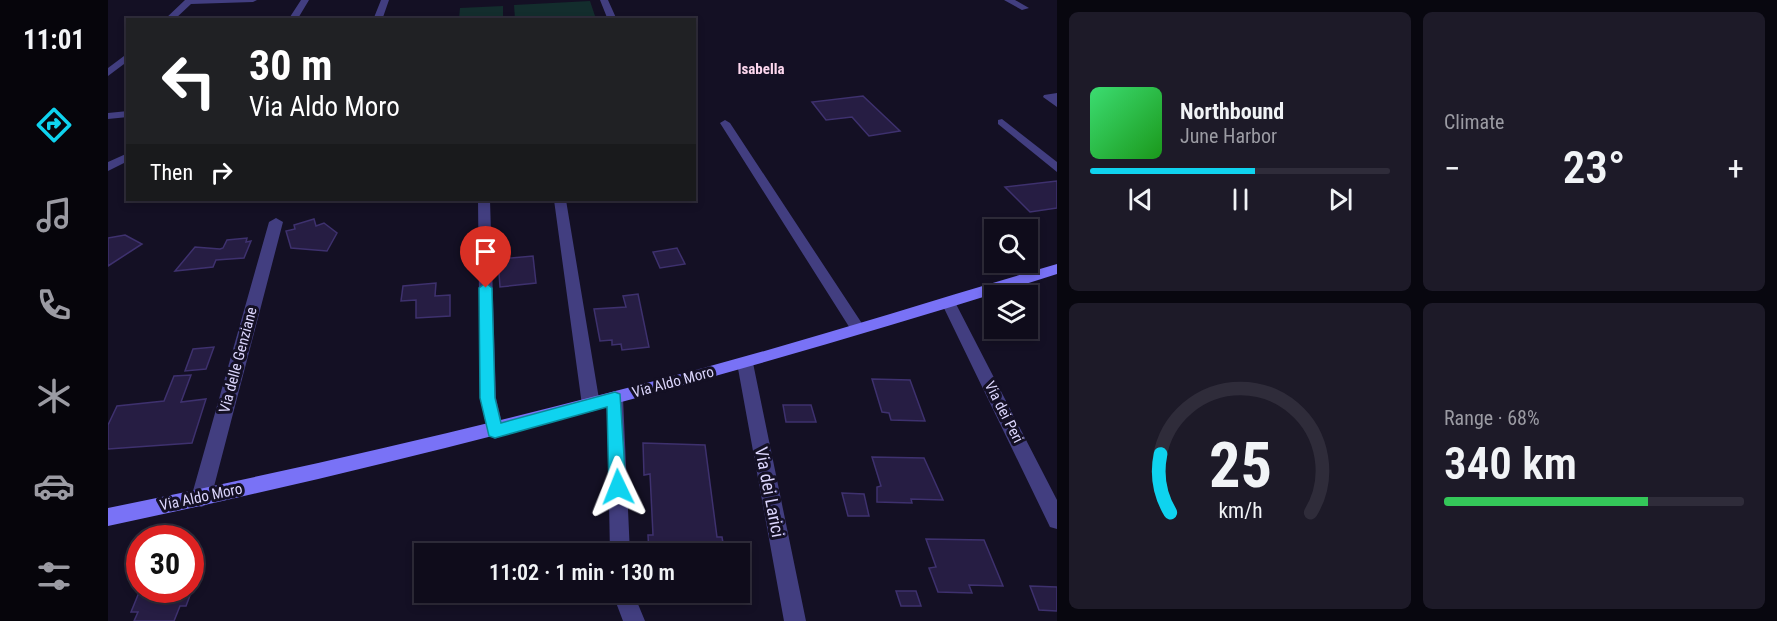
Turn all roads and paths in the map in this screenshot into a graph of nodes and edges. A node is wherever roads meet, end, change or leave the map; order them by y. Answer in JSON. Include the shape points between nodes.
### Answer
{"nodes":[{"id":1,"x":253,"y":0,"type":"edge"},
{"id":2,"x":305,"y":0,"type":"edge"},
{"id":3,"x":386,"y":0,"type":"edge"},
{"id":4,"x":604,"y":0,"type":"edge"},
{"id":5,"x":1008,"y":0,"type":"edge"},
{"id":6,"x":190,"y":1,"type":"edge"},
{"id":7,"x":1025,"y":8,"type":"dead end"},
{"id":8,"x":170,"y":18,"type":"edge"},
{"id":9,"x":293,"y":18,"type":"edge"},
{"id":10,"x":378,"y":18,"type":"edge"},
{"id":11,"x":612,"y":18,"type":"edge"},
{"id":12,"x":126,"y":58,"type":"edge"},
{"id":13,"x":108,"y":73,"type":"edge"},
{"id":14,"x":1057,"y":96,"type":"edge"},
{"id":15,"x":1057,"y":104,"type":"edge"},
{"id":16,"x":126,"y":114,"type":"edge"},
{"id":17,"x":108,"y":116,"type":"edge"},
{"id":18,"x":1002,"y":122,"type":"dead end"},
{"id":19,"x":725,"y":123,"type":"dead end"},
{"id":20,"x":126,"y":157,"type":"edge"},
{"id":21,"x":108,"y":167,"type":"edge"},
{"id":22,"x":1057,"y":168,"type":"edge"},
{"id":23,"x":484,"y":201,"type":"edge"},
{"id":24,"x":560,"y":201,"type":"edge"},
{"id":25,"x":276,"y":222,"type":"dead end"},
{"id":26,"x":1057,"y":269,"type":"edge"},
{"id":27,"x":949,"y":304,"type":"junction"},
{"id":28,"x":858,"y":329,"type":"junction"},
{"id":29,"x":745,"y":363,"type":"junction"},
{"id":30,"x":615,"y":398,"type":"junction"},
{"id":31,"x":591,"y":405,"type":"junction"},
{"id":32,"x":495,"y":431,"type":"junction"},
{"id":33,"x":201,"y":498,"type":"junction"},
{"id":34,"x":108,"y":517,"type":"edge"},
{"id":35,"x":1057,"y":520,"type":"edge"},
{"id":36,"x":620,"y":543,"type":"edge"},
{"id":37,"x":627,"y":603,"type":"edge"},
{"id":38,"x":634,"y":621,"type":"edge"},
{"id":39,"x":795,"y":621,"type":"edge"}],
"edges":[{"from":1,"to":6,"type":"street"},
{"from":2,"to":9,"type":"street"},
{"from":3,"to":10,"type":"street"},
{"from":4,"to":11,"type":"street"},
{"from":5,"to":7,"type":"street"},
{"from":6,"to":8,"type":"street"},
{"from":12,"to":13,"type":"street"},
{"from":14,"to":15,"type":"street","via":[[1048,97]]},
{"from":16,"to":17,"type":"street"},
{"from":18,"to":22,"type":"street"},
{"from":19,"to":28,"type":"street"},
{"from":20,"to":21,"type":"street"},
{"from":23,"to":32,"type":"street","via":[[488,398]]},
{"from":24,"to":31,"type":"street"},
{"from":25,"to":33,"type":"street","name":"Via delle Genziane"},
{"from":26,"to":27,"type":"street","name":"Via Aldo Moro"},
{"from":27,"to":28,"type":"street","name":"Via Aldo Moro"},
{"from":27,"to":35,"type":"street","name":"Via dei Peri"},
{"from":28,"to":29,"type":"street","name":"Via Aldo Moro"},
{"from":29,"to":30,"type":"street","name":"Via Aldo Moro"},
{"from":29,"to":39,"type":"street","name":"Via dei Larici"},
{"from":30,"to":31,"type":"street","name":"Via Aldo Moro"},
{"from":30,"to":36,"type":"street"},
{"from":31,"to":32,"type":"street","name":"Via Aldo Moro"},
{"from":32,"to":33,"type":"street","name":"Via Aldo Moro"},
{"from":33,"to":34,"type":"street","name":"Via Aldo Moro"},
{"from":37,"to":38,"type":"street"}]}
